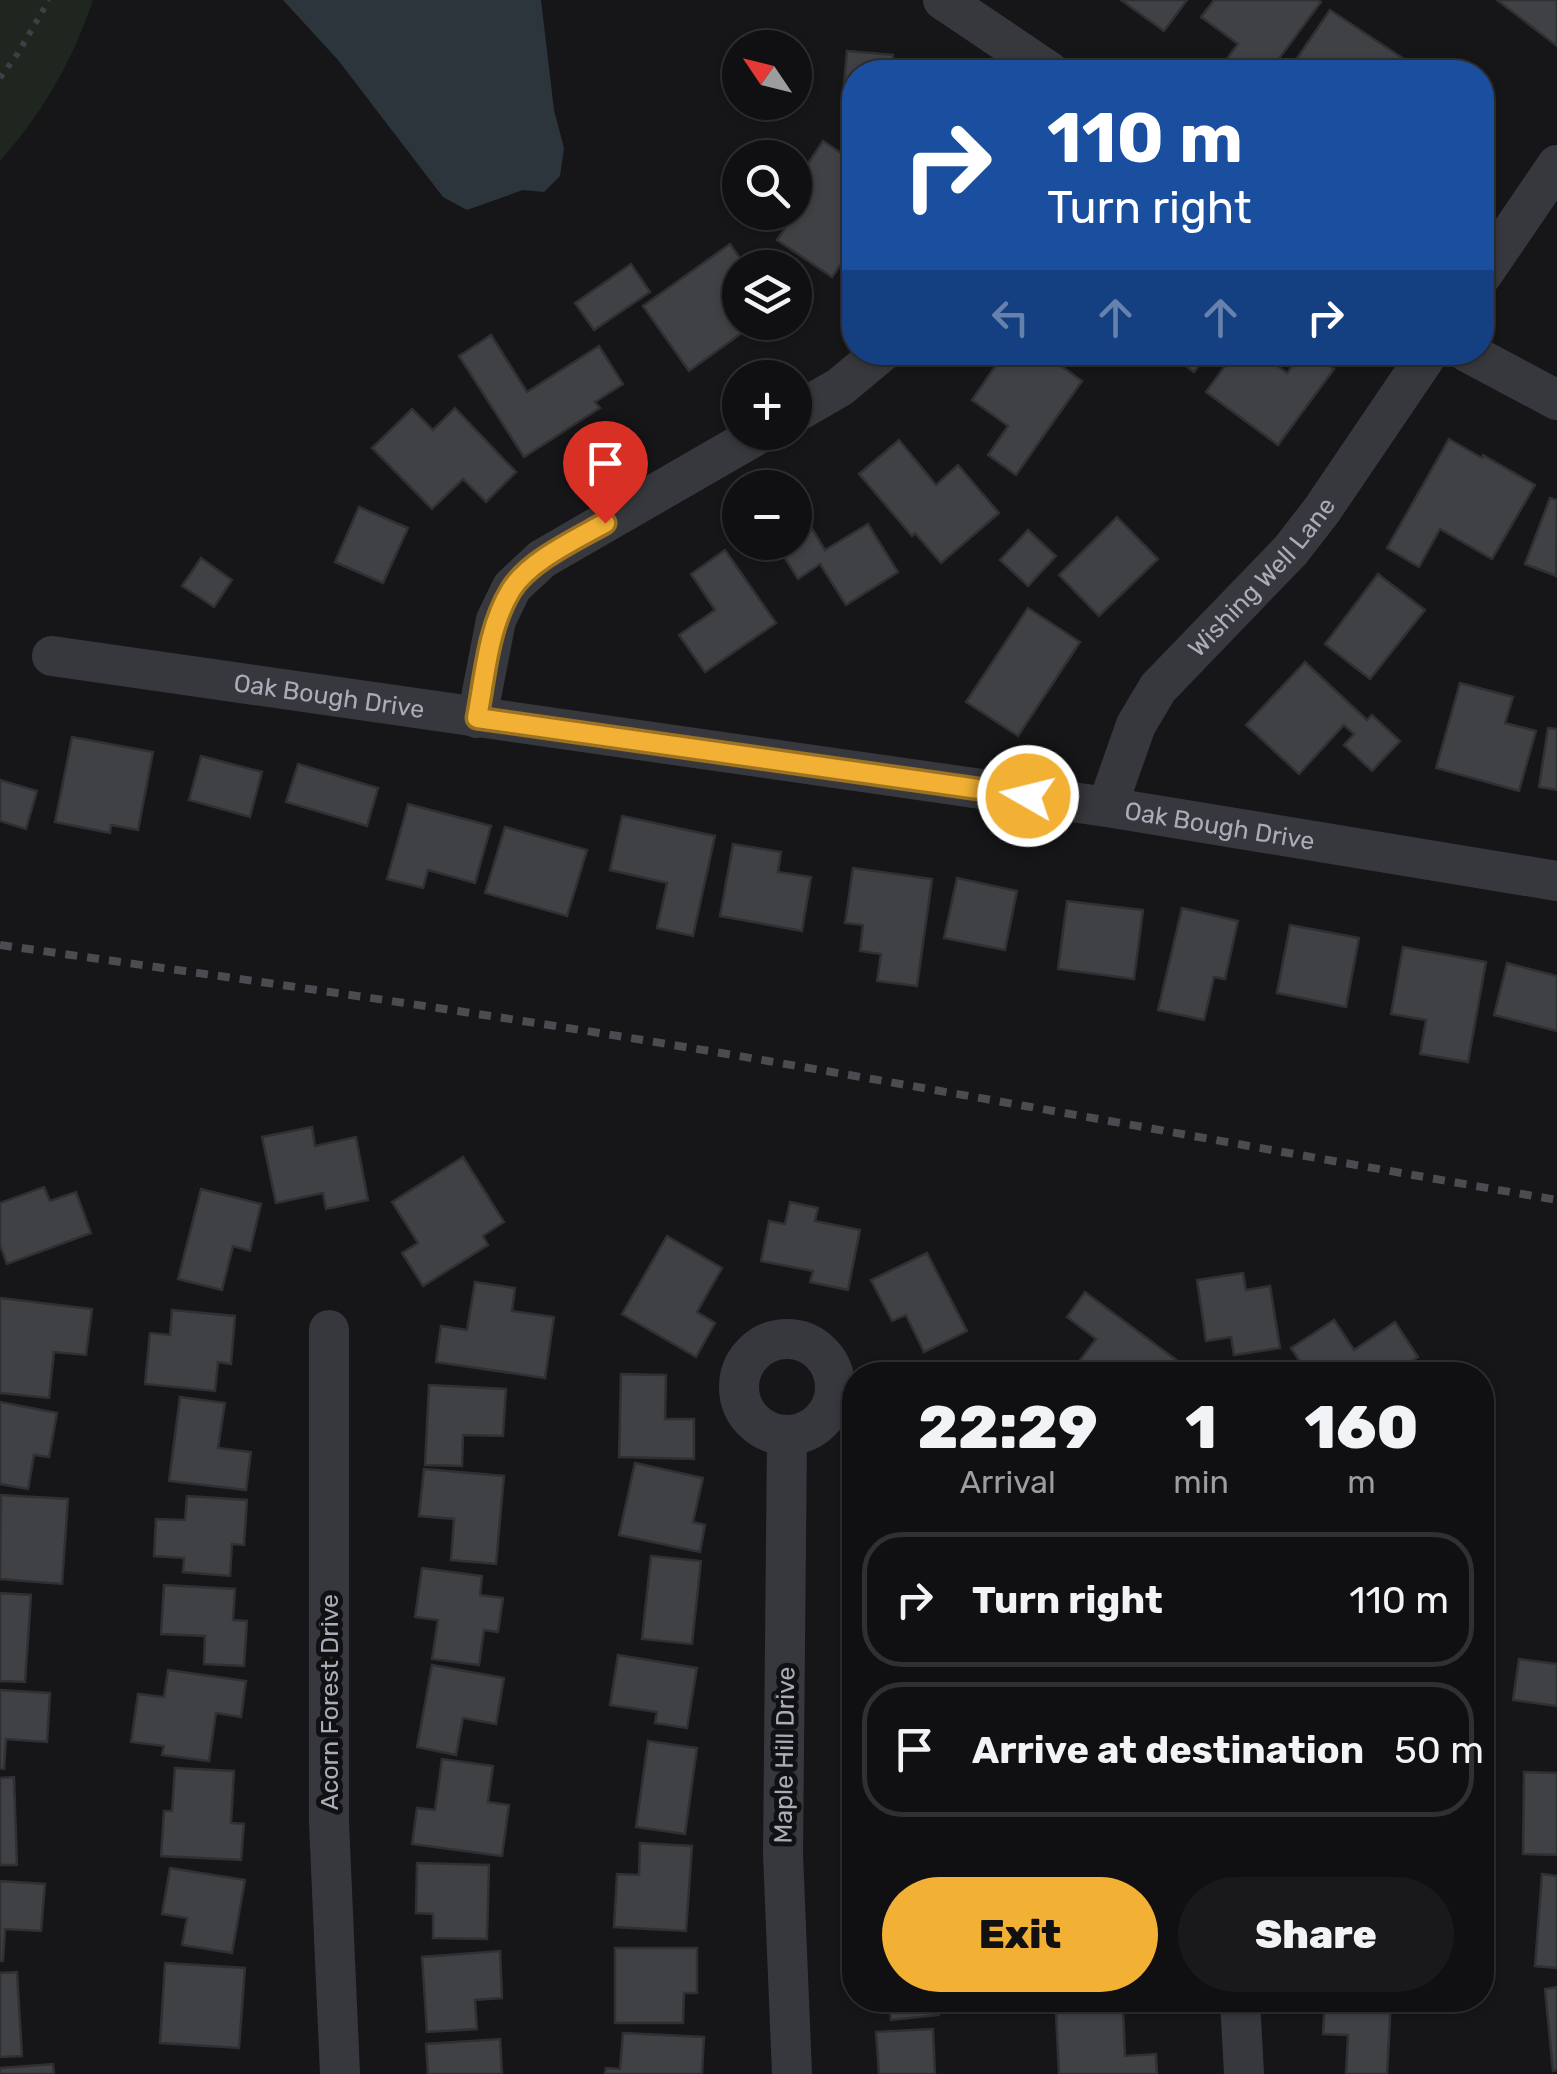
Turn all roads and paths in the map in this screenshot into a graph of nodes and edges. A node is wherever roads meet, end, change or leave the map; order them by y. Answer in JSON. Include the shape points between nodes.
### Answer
{"nodes":[{"id":1,"x":49,"y":0,"type":"edge"},
{"id":2,"x":944,"y":0,"type":"edge"},
{"id":3,"x":1032,"y":60,"type":"edge"},
{"id":4,"x":0,"y":78,"type":"edge"},
{"id":5,"x":1557,"y":165,"type":"edge"},
{"id":6,"x":1494,"y":257,"type":"edge"},
{"id":7,"x":866,"y":365,"type":"edge"},
{"id":8,"x":1421,"y":365,"type":"edge"},
{"id":9,"x":1491,"y":365,"type":"edge"},
{"id":10,"x":1557,"y":400,"type":"edge"},
{"id":11,"x":812,"y":403,"type":"edge"},
{"id":12,"x":731,"y":450,"type":"edge"},
{"id":13,"x":52,"y":656,"type":"dead end"},
{"id":14,"x":477,"y":718,"type":"junction"},
{"id":15,"x":1106,"y":807,"type":"junction"},
{"id":16,"x":1557,"y":881,"type":"edge"},
{"id":17,"x":329,"y":1330,"type":"dead end"},
{"id":18,"x":787,"y":1436,"type":"dead end"},
{"id":19,"x":1241,"y":2012,"type":"edge"},
{"id":20,"x":340,"y":2074,"type":"edge"},
{"id":21,"x":792,"y":2074,"type":"edge"},
{"id":22,"x":1244,"y":2074,"type":"edge"}],
"edges":[{"from":1,"to":4,"type":"path"},
{"from":2,"to":3,"type":"street"},
{"from":5,"to":6,"type":"street"},
{"from":7,"to":11,"type":"street"},
{"from":8,"to":15,"type":"street","name":"Wishing Well Lane","via":[[1291,550],[1158,688],[1136,725]]},
{"from":9,"to":10,"type":"street"},
{"from":12,"to":14,"type":"street","via":[[542,559],[512,587],[496,620]]},
{"from":13,"to":14,"type":"street","name":"Oak Bough Drive"},
{"from":14,"to":15,"type":"street","name":"Oak Bough Drive"},
{"from":15,"to":16,"type":"street","name":"Oak Bough Drive"},
{"from":17,"to":20,"type":"street","name":"Acorn Forest Drive","via":[[329,1822]]},
{"from":18,"to":21,"type":"street","name":"Maple Hill Drive","via":[[783,1854]]},
{"from":19,"to":22,"type":"street"}]}
